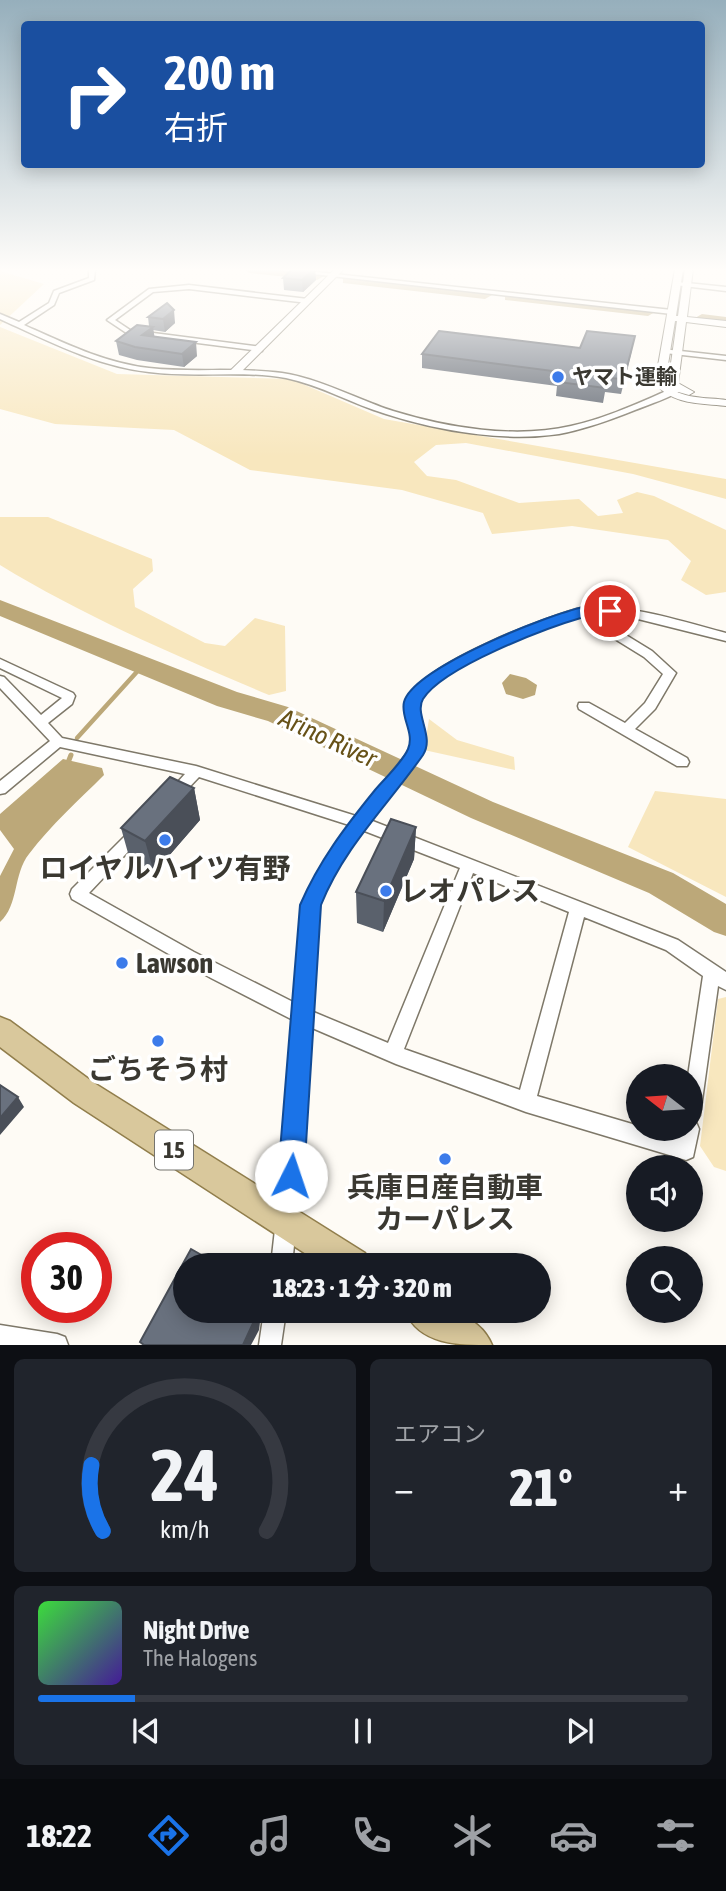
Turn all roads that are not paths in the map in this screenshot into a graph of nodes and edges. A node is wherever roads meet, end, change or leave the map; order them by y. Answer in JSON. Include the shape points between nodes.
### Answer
{"nodes":[{"id":1,"x":33,"y":332,"type":"edge"},
{"id":2,"x":128,"y":332,"type":"edge"},
{"id":3,"x":276,"y":332,"type":"edge"},
{"id":4,"x":668,"y":332,"type":"edge"},
{"id":5,"x":681,"y":332,"type":"edge"},
{"id":6,"x":258,"y":349,"type":"junction"},
{"id":7,"x":665,"y":351,"type":"junction"},
{"id":8,"x":678,"y":352,"type":"junction"},
{"id":9,"x":726,"y":358,"type":"edge"},
{"id":10,"x":235,"y":372,"type":"junction"},
{"id":11,"x":675,"y":391,"type":"junction"},
{"id":12,"x":726,"y":397,"type":"edge"},
{"id":13,"x":726,"y":403,"type":"edge"},
{"id":14,"x":626,"y":615,"type":"junction"},
{"id":15,"x":726,"y":637,"type":"edge"},
{"id":16,"x":0,"y":663,"type":"edge"},
{"id":17,"x":17,"y":671,"type":"junction"},
{"id":18,"x":1,"y":681,"type":"edge"},
{"id":19,"x":584,"y":706,"type":"dead end"},
{"id":20,"x":42,"y":721,"type":"junction"},
{"id":21,"x":626,"y":730,"type":"junction"},
{"id":22,"x":58,"y":742,"type":"junction"},
{"id":23,"x":681,"y":762,"type":"dead end"},
{"id":24,"x":196,"y":771,"type":"junction"},
{"id":25,"x":0,"y":789,"type":"edge"},
{"id":26,"x":365,"y":816,"type":"junction"},
{"id":27,"x":468,"y":866,"type":"junction"},
{"id":28,"x":578,"y":909,"type":"junction"},
{"id":29,"x":719,"y":977,"type":"edge"},
{"id":30,"x":302,"y":1016,"type":"junction"},
{"id":31,"x":1,"y":1031,"type":"edge"},
{"id":32,"x":393,"y":1054,"type":"junction"},
{"id":33,"x":701,"y":1064,"type":"edge"},
{"id":34,"x":526,"y":1103,"type":"junction"},
{"id":35,"x":626,"y":1132,"type":"edge"},
{"id":36,"x":655,"y":1141,"type":"edge"},
{"id":37,"x":687,"y":1141,"type":"edge"},
{"id":38,"x":286,"y":1222,"type":"junction"},
{"id":39,"x":282,"y":1253,"type":"edge"},
{"id":40,"x":334,"y":1253,"type":"edge"},
{"id":41,"x":273,"y":1323,"type":"edge"},
{"id":42,"x":440,"y":1323,"type":"edge"},
{"id":43,"x":0,"y":1336,"type":"edge"},
{"id":44,"x":57,"y":1345,"type":"edge"},
{"id":45,"x":270,"y":1345,"type":"edge"},
{"id":46,"x":474,"y":1345,"type":"edge"}],
"edges":[{"from":1,"to":10,"type":"street","via":[[117,365]]},
{"from":2,"to":6,"type":"street"},
{"from":3,"to":6,"type":"street"},
{"from":4,"to":7,"type":"street"},
{"from":5,"to":8,"type":"street"},
{"from":6,"to":10,"type":"street"},
{"from":7,"to":8,"type":"street"},
{"from":7,"to":11,"type":"street","via":[[660,383]]},
{"from":8,"to":9,"type":"street"},
{"from":8,"to":11,"type":"street"},
{"from":10,"to":11,"type":"street","via":[[314,383],[412,418],[515,433],[569,429]]},
{"from":11,"to":12,"type":"street"},
{"from":11,"to":13,"type":"street"},
{"from":14,"to":15,"type":"street"},
{"from":14,"to":21,"type":"street","via":[[614,633],[670,673],[650,706]]},
{"from":14,"to":26,"type":"street","via":[[585,611],[564,618],[516,636],[424,685],[412,702],[417,749]]},
{"from":16,"to":17,"type":"street"},
{"from":17,"to":18,"type":"street"},
{"from":17,"to":20,"type":"street","via":[[69,696]]},
{"from":18,"to":20,"type":"street"},
{"from":19,"to":21,"type":"street"},
{"from":20,"to":22,"type":"street"},
{"from":21,"to":23,"type":"street"},
{"from":22,"to":24,"type":"street"},
{"from":22,"to":25,"type":"street"},
{"from":24,"to":26,"type":"street"},
{"from":24,"to":30,"type":"street","via":[[78,894]]},
{"from":26,"to":27,"type":"street"},
{"from":26,"to":30,"type":"street","via":[[328,867],[310,905]]},
{"from":27,"to":28,"type":"street"},
{"from":27,"to":32,"type":"street"},
{"from":28,"to":29,"type":"street","via":[[671,945]]},
{"from":28,"to":34,"type":"street"},
{"from":29,"to":33,"type":"street"},
{"from":30,"to":32,"type":"street"},
{"from":30,"to":38,"type":"street"},
{"from":31,"to":38,"type":"main road","number":"15","via":[[84,1093]]},
{"from":32,"to":34,"type":"street"},
{"from":34,"to":35,"type":"street"},
{"from":36,"to":37,"type":"street","via":[[686,1150]]},
{"from":38,"to":39,"type":"street"},
{"from":38,"to":40,"type":"main road","number":"15"},
{"from":41,"to":45,"type":"street"},
{"from":42,"to":46,"type":"main road"},
{"from":43,"to":44,"type":"street"}]}
